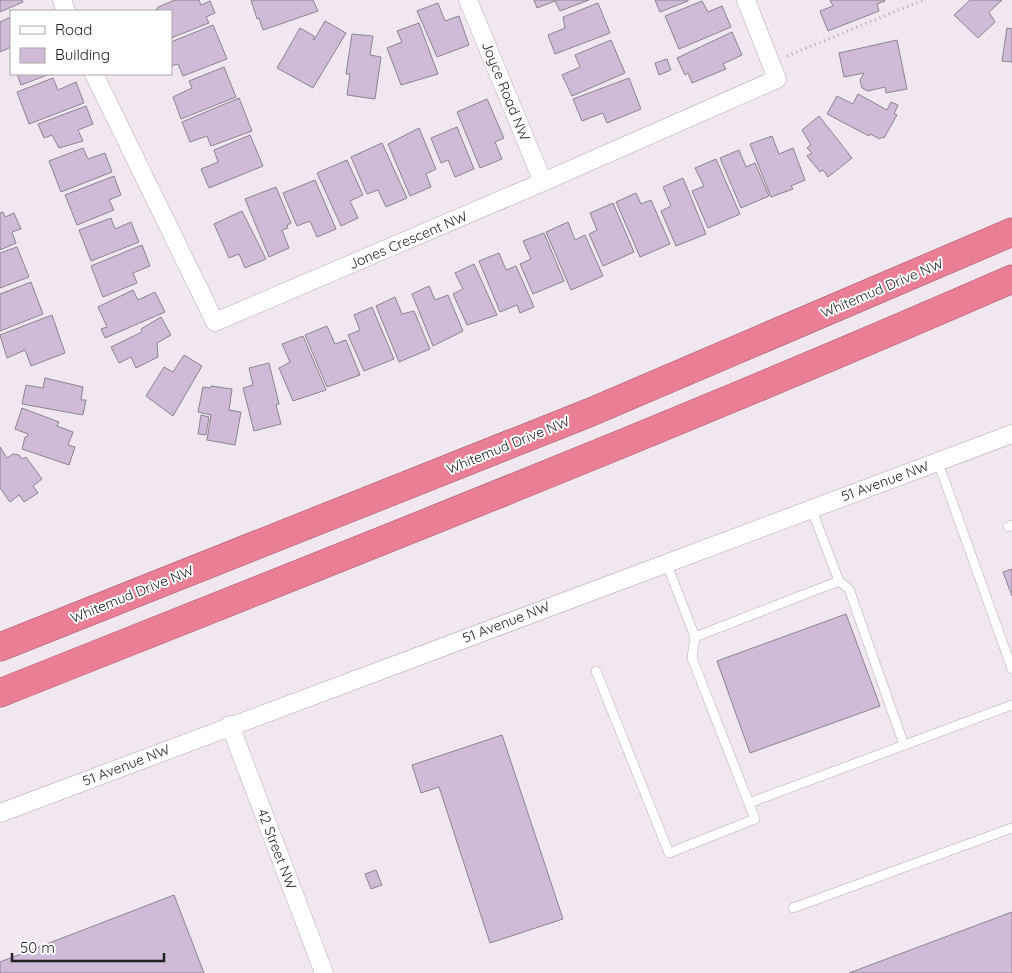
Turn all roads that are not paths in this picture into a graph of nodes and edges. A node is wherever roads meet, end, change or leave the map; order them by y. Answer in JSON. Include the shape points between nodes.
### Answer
{"nodes":[{"id":1,"x":468,"y":0,"type":"edge"},
{"id":2,"x":746,"y":0,"type":"edge"},
{"id":3,"x":94,"y":75,"type":"edge"},
{"id":4,"x":543,"y":182,"type":"junction"},
{"id":5,"x":1012,"y":232,"type":"edge"},
{"id":6,"x":1012,"y":279,"type":"edge"},
{"id":7,"x":1012,"y":434,"type":"edge"},
{"id":8,"x":938,"y":462,"type":"junction"},
{"id":9,"x":811,"y":508,"type":"junction"},
{"id":10,"x":666,"y":562,"type":"junction"},
{"id":11,"x":839,"y":581,"type":"junction"},
{"id":12,"x":695,"y":637,"type":"junction"},
{"id":13,"x":0,"y":647,"type":"edge"},
{"id":14,"x":1012,"y":669,"type":"edge"},
{"id":15,"x":596,"y":670,"type":"dead end"},
{"id":16,"x":0,"y":693,"type":"edge"},
{"id":17,"x":1012,"y":705,"type":"edge"},
{"id":18,"x":230,"y":725,"type":"junction"},
{"id":19,"x":904,"y":745,"type":"junction"},
{"id":20,"x":749,"y":803,"type":"junction"},
{"id":21,"x":0,"y":813,"type":"edge"},
{"id":22,"x":1012,"y":828,"type":"edge"},
{"id":23,"x":793,"y":908,"type":"dead end"},
{"id":24,"x":324,"y":973,"type":"edge"}],
"edges":[{"from":1,"to":4,"type":"street","name":"Joyce Road NW"},
{"from":2,"to":4,"type":"street","name":"Jones Crescent NW","via":[[777,79]]},
{"from":3,"to":4,"type":"street","name":"Jones Crescent NW","via":[[215,322]]},
{"from":5,"to":13,"type":"highway","name":"Whitemud Drive NW","via":[[591,412]]},
{"from":6,"to":16,"type":"highway","via":[[608,451]]},
{"from":7,"to":8,"type":"street","name":"51 Avenue NW"},
{"from":8,"to":9,"type":"street","name":"51 Avenue NW"},
{"from":8,"to":14,"type":"lane"},
{"from":9,"to":10,"type":"street","name":"51 Avenue NW"},
{"from":9,"to":11,"type":"lane"},
{"from":10,"to":12,"type":"lane"},
{"from":10,"to":18,"type":"street","name":"51 Avenue NW"},
{"from":11,"to":12,"type":"lane"},
{"from":11,"to":19,"type":"lane","via":[[849,589]]},
{"from":12,"to":20,"type":"lane","via":[[692,658]]},
{"from":15,"to":20,"type":"lane","via":[[668,852],[755,819]]},
{"from":17,"to":19,"type":"lane"},
{"from":18,"to":21,"type":"street","name":"51 Avenue NW"},
{"from":18,"to":24,"type":"street","name":"42 Street NW"},
{"from":19,"to":20,"type":"lane"},
{"from":22,"to":23,"type":"lane"}]}
